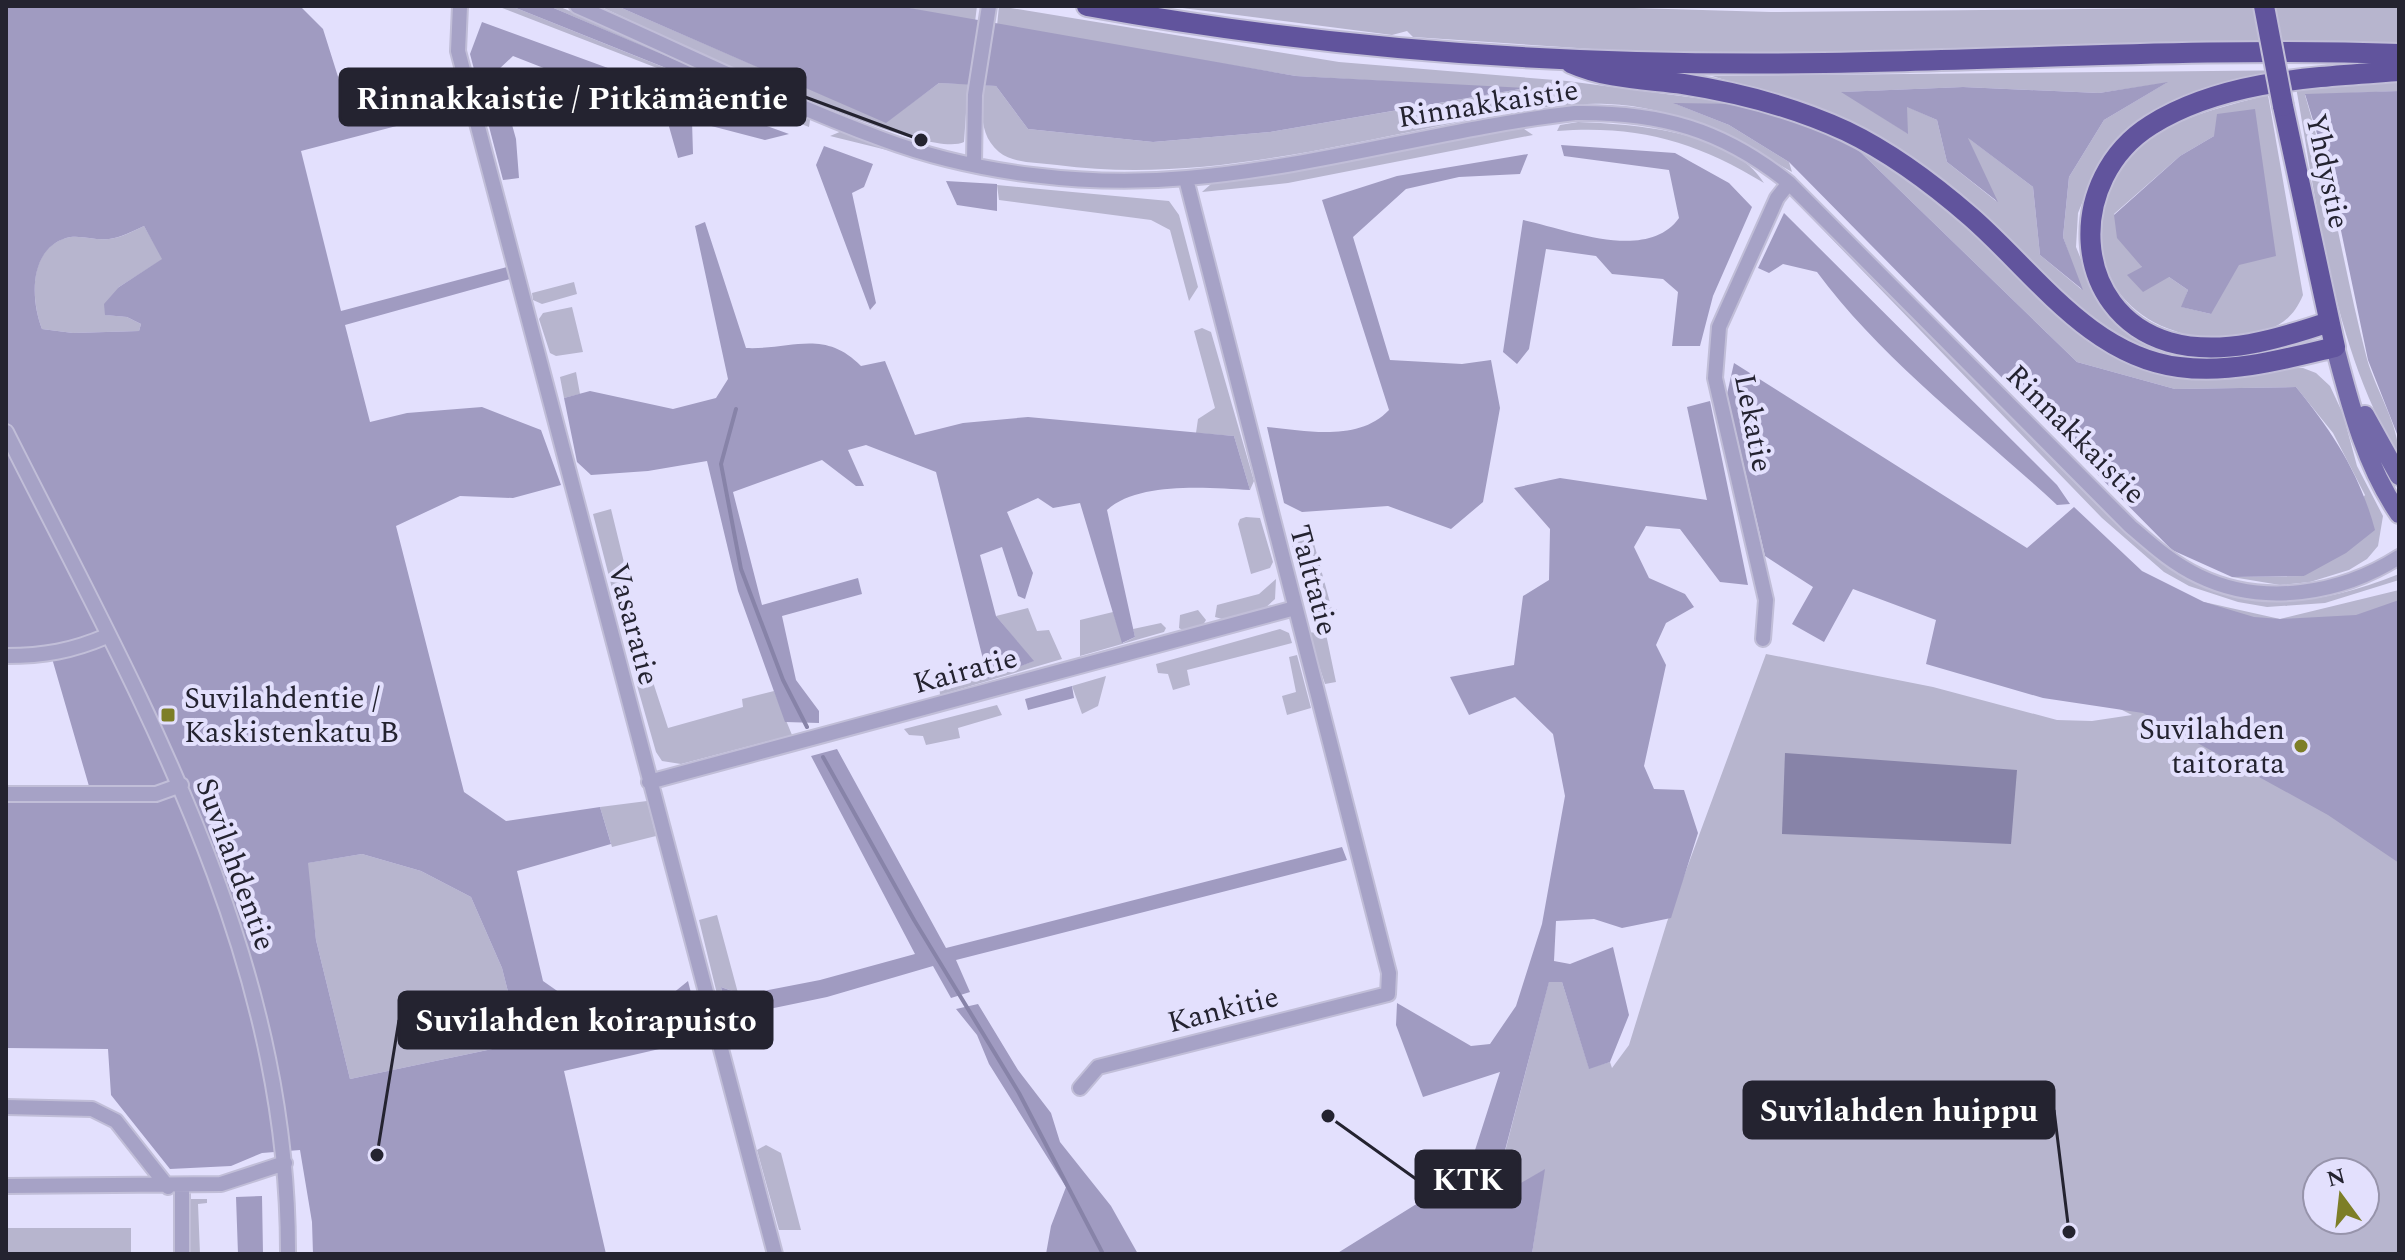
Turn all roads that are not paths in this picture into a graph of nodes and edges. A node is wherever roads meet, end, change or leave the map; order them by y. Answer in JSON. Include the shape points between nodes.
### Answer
{"nodes":[{"id":1,"x":460,"y":6,"type":"edge"},
{"id":2,"x":577,"y":6,"type":"edge"},
{"id":3,"x":989,"y":6,"type":"edge"},
{"id":4,"x":1087,"y":6,"type":"edge"},
{"id":5,"x":2264,"y":6,"type":"edge"},
{"id":6,"x":2399,"y":54,"type":"edge"},
{"id":7,"x":1563,"y":60,"type":"junction"},
{"id":8,"x":2399,"y":71,"type":"edge"},
{"id":9,"x":974,"y":164,"type":"junction"},
{"id":10,"x":1186,"y":179,"type":"junction"},
{"id":11,"x":1789,"y":183,"type":"junction"},
{"id":12,"x":2329,"y":322,"type":"junction"},
{"id":13,"x":2335,"y":347,"type":"junction"},
{"id":14,"x":6,"y":432,"type":"edge"},
{"id":15,"x":2399,"y":476,"type":"edge"},
{"id":16,"x":2399,"y":514,"type":"edge"},
{"id":17,"x":2399,"y":557,"type":"edge"},
{"id":18,"x":1295,"y":608,"type":"junction"},
{"id":19,"x":107,"y":636,"type":"junction"},
{"id":20,"x":1763,"y":639,"type":"dead end"},
{"id":21,"x":6,"y":656,"type":"edge"},
{"id":22,"x":649,"y":782,"type":"junction"},
{"id":23,"x":181,"y":785,"type":"junction"},
{"id":24,"x":6,"y":794,"type":"edge"},
{"id":25,"x":1388,"y":994,"type":"joint"},
{"id":26,"x":1080,"y":1088,"type":"dead end"},
{"id":27,"x":6,"y":1107,"type":"edge"},
{"id":28,"x":285,"y":1163,"type":"junction"},
{"id":29,"x":6,"y":1186,"type":"edge"},
{"id":30,"x":175,"y":1186,"type":"junction"},
{"id":31,"x":182,"y":1254,"type":"edge"},
{"id":32,"x":288,"y":1254,"type":"edge"},
{"id":33,"x":775,"y":1254,"type":"edge"}],
"edges":[{"from":1,"to":22,"type":"street","name":"Vasaratie","via":[[458,51]]},
{"from":2,"to":9,"type":"street","name":"Rinnakkaistie","via":[[882,139]]},
{"from":3,"to":9,"type":"street","via":[[975,95]]},
{"from":4,"to":7,"type":"highway","via":[[1236,29]]},
{"from":5,"to":12,"type":"highway","name":"Yhdystie","bridge":true},
{"from":6,"to":7,"type":"highway","via":[[1820,63]]},
{"from":7,"to":13,"type":"highway","via":[[1596,74],[1748,95],[1848,132],[1936,188],[2080,321],[2141,357],[2179,367],[2221,367]]},
{"from":8,"to":12,"type":"highway","via":[[2306,78],[2175,113],[2151,125],[2115,156],[2092,201],[2091,250],[2097,272],[2124,315],[2145,331],[2168,342],[2219,348]]},
{"from":9,"to":10,"type":"street","name":"Rinnakkaistie","via":[[1075,177]]},
{"from":10,"to":11,"type":"street","name":"Rinnakkaistie","via":[[1522,120],[1602,113],[1698,129],[1736,144]]},
{"from":10,"to":18,"type":"street","name":"Talttatie"},
{"from":11,"to":17,"type":"street","name":"Rinnakkaistie","via":[[2130,526],[2179,565],[2229,587],[2305,593],[2378,571]]},
{"from":11,"to":20,"type":"street","name":"Lekatie","via":[[1777,198],[1719,327],[1715,378],[1766,600]]},
{"from":12,"to":13,"type":"highway","name":"Yhdystie"},
{"from":13,"to":15,"type":"main road"},
{"from":13,"to":16,"type":"main road","via":[[2377,477]]},
{"from":14,"to":19,"type":"street","name":"Suvilahdentie"},
{"from":18,"to":22,"type":"street","name":"Kairatie"},
{"from":18,"to":25,"type":"street","name":"Talttatie","via":[[1389,973]]},
{"from":19,"to":21,"type":"street","via":[[72,651]]},
{"from":19,"to":23,"type":"street","name":"Suvilahdentie"},
{"from":22,"to":33,"type":"street","name":"Vasaratie"},
{"from":23,"to":24,"type":"street","via":[[156,794]]},
{"from":23,"to":28,"type":"street","name":"Suvilahdentie","via":[[242,952],[275,1078]]},
{"from":25,"to":26,"type":"street","name":"Kankitie","via":[[1098,1067]]},
{"from":27,"to":30,"type":"street","via":[[92,1109],[116,1121]]},
{"from":28,"to":30,"type":"street","via":[[221,1184]]},
{"from":28,"to":32,"type":"street","name":"Suvilahdentie"},
{"from":29,"to":30,"type":"street"},
{"from":30,"to":31,"type":"street"}]}
